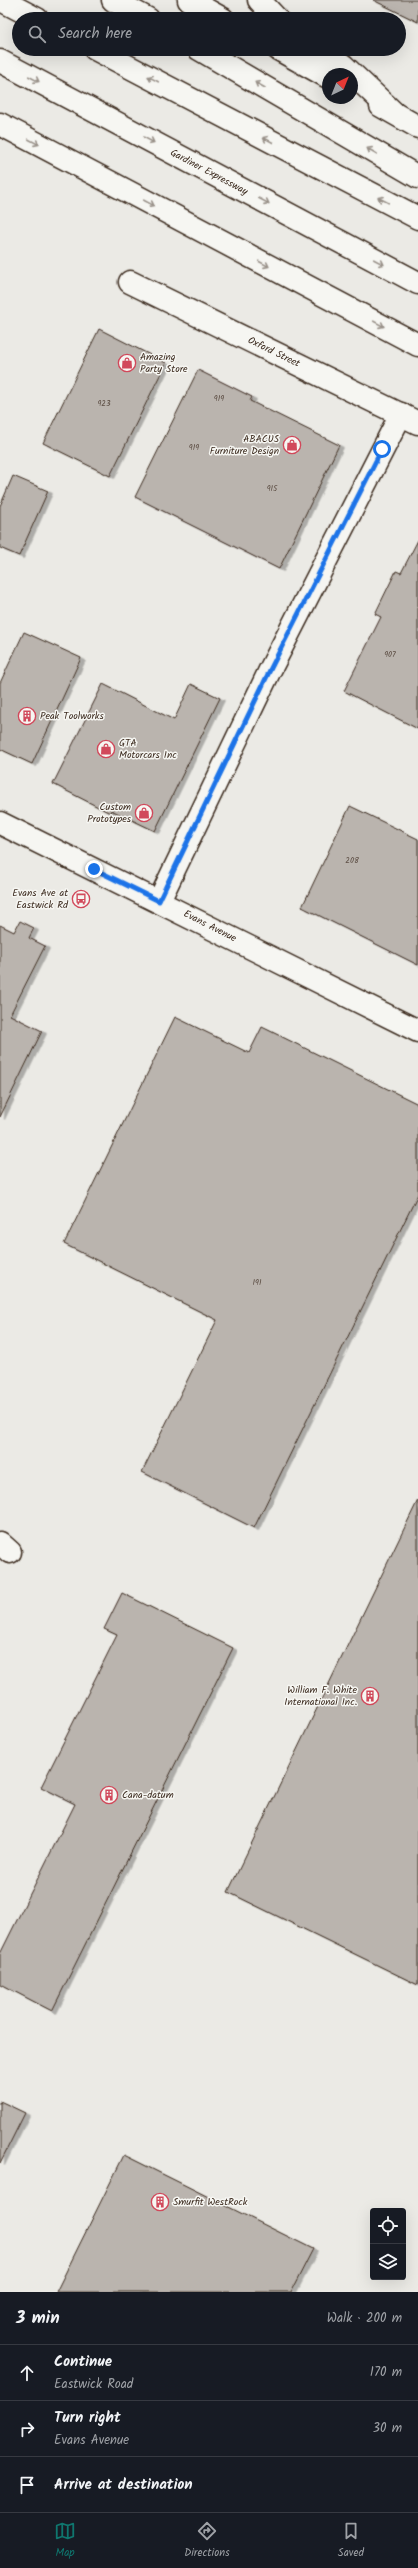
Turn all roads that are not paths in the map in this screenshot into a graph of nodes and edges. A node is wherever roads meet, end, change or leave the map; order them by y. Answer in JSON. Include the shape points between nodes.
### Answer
{"nodes":[{"id":1,"x":1,"y":0,"type":"edge"},
{"id":2,"x":113,"y":0,"type":"edge"},
{"id":3,"x":189,"y":0,"type":"edge"},
{"id":4,"x":258,"y":0,"type":"edge"},
{"id":5,"x":24,"y":12,"type":"edge"},
{"id":6,"x":135,"y":12,"type":"edge"},
{"id":7,"x":210,"y":12,"type":"edge"},
{"id":8,"x":270,"y":12,"type":"edge"},
{"id":9,"x":108,"y":56,"type":"edge"},
{"id":10,"x":211,"y":56,"type":"edge"},
{"id":11,"x":290,"y":56,"type":"edge"},
{"id":12,"x":330,"y":56,"type":"edge"},
{"id":13,"x":0,"y":61,"type":"edge"},
{"id":14,"x":322,"y":74,"type":"edge"},
{"id":15,"x":358,"y":93,"type":"edge"},
{"id":16,"x":393,"y":112,"type":"junction"},
{"id":17,"x":0,"y":124,"type":"edge"},
{"id":18,"x":418,"y":127,"type":"edge"},
{"id":19,"x":418,"y":177,"type":"edge"},
{"id":20,"x":418,"y":218,"type":"edge"},
{"id":21,"x":130,"y":282,"type":"dead end"},
{"id":22,"x":418,"y":283,"type":"edge"},
{"id":23,"x":418,"y":345,"type":"edge"},
{"id":24,"x":409,"y":418,"type":"edge"},
{"id":25,"x":0,"y":824,"type":"edge"},
{"id":26,"x":159,"y":901,"type":"junction"},
{"id":27,"x":418,"y":1031,"type":"edge"}],
"edges":[{"from":1,"to":5,"type":"main road"},
{"from":2,"to":6,"type":"main road"},
{"from":3,"to":7,"type":"main road"},
{"from":4,"to":8,"type":"main road"},
{"from":20,"to":9,"type":"main road","one_way":true},
{"from":19,"to":10,"type":"main road","one_way":true},
{"from":11,"to":14,"type":"main road"},
{"from":12,"to":16,"type":"main road"},
{"from":13,"to":22,"type":"main road","name":"Gardiner Expressway","one_way":true},
{"from":15,"to":16,"type":"main road"},
{"from":16,"to":18,"type":"main road"},
{"from":17,"to":23,"type":"main road","one_way":true},
{"from":21,"to":24,"type":"main road","name":"Oxford Street"},
{"from":24,"to":26,"type":"main road","via":[[270,670]]},
{"from":25,"to":26,"type":"main road","name":"Evans Avenue"},
{"from":26,"to":27,"type":"main road","name":"Evans Avenue"}]}
